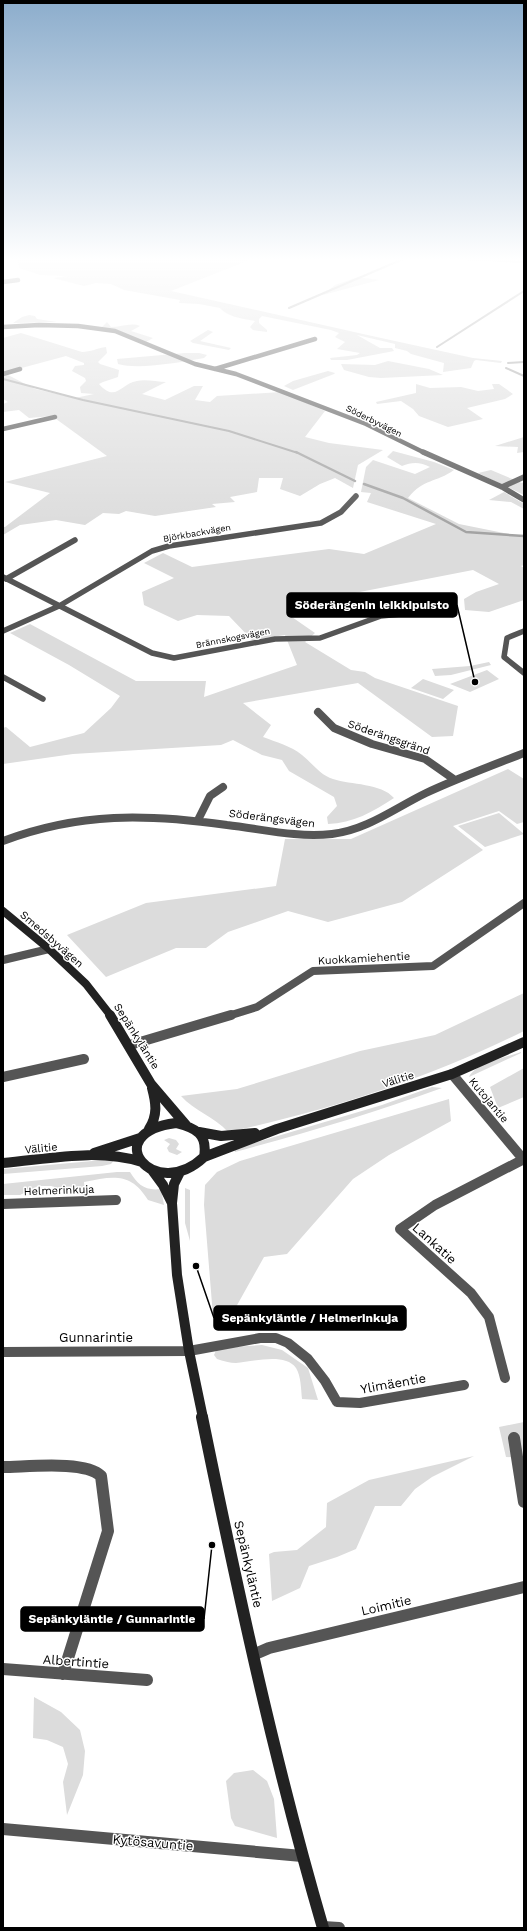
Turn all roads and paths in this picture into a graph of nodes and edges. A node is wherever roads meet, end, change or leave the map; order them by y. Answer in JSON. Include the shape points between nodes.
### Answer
{"nodes":[{"id":1,"x":157,"y":349,"type":"edge"},
{"id":2,"x":281,"y":349,"type":"edge"},
{"id":3,"x":214,"y":369,"type":"junction"},
{"id":4,"x":20,"y":370,"type":"dead end"},
{"id":5,"x":3,"y":374,"type":"edge"},
{"id":6,"x":55,"y":417,"type":"dead end"},
{"id":7,"x":3,"y":429,"type":"edge"},
{"id":8,"x":524,"y":477,"type":"edge"},
{"id":9,"x":502,"y":487,"type":"junction"},
{"id":10,"x":356,"y":496,"type":"dead end"},
{"id":11,"x":524,"y":500,"type":"edge"},
{"id":12,"x":75,"y":540,"type":"dead end"},
{"id":13,"x":4,"y":578,"type":"edge"},
{"id":14,"x":59,"y":606,"type":"junction"},
{"id":15,"x":442,"y":610,"type":"dead end"},
{"id":16,"x":3,"y":631,"type":"edge"},
{"id":17,"x":524,"y":631,"type":"edge"},
{"id":18,"x":524,"y":673,"type":"edge"},
{"id":19,"x":3,"y":676,"type":"edge"},
{"id":20,"x":43,"y":699,"type":"dead end"},
{"id":21,"x":318,"y":712,"type":"dead end"},
{"id":22,"x":524,"y":753,"type":"edge"},
{"id":23,"x":455,"y":780,"type":"junction"},
{"id":24,"x":223,"y":787,"type":"dead end"},
{"id":25,"x":198,"y":820,"type":"junction"},
{"id":26,"x":3,"y":841,"type":"edge"},
{"id":27,"x":524,"y":903,"type":"edge"},
{"id":28,"x":3,"y":911,"type":"edge"},
{"id":29,"x":49,"y":949,"type":"junction"},
{"id":30,"x":3,"y":960,"type":"edge"},
{"id":31,"x":86,"y":984,"type":"joint"},
{"id":32,"x":524,"y":1042,"type":"edge"},
{"id":33,"x":130,"y":1045,"type":"junction"},
{"id":34,"x":84,"y":1060,"type":"dead end"},
{"id":35,"x":452,"y":1074,"type":"junction"},
{"id":36,"x":3,"y":1077,"type":"edge"},
{"id":37,"x":151,"y":1084,"type":"junction"},
{"id":38,"x":186,"y":1125,"type":"junction"},
{"id":39,"x":277,"y":1129,"type":"junction"},
{"id":40,"x":148,"y":1131,"type":"junction"},
{"id":41,"x":199,"y":1132,"type":"junction"},
{"id":42,"x":140,"y":1138,"type":"junction"},
{"id":43,"x":82,"y":1156,"type":"junction"},
{"id":44,"x":204,"y":1157,"type":"junction"},
{"id":45,"x":524,"y":1159,"type":"edge"},
{"id":46,"x":142,"y":1162,"type":"junction"},
{"id":47,"x":3,"y":1163,"type":"edge"},
{"id":48,"x":152,"y":1170,"type":"junction"},
{"id":49,"x":180,"y":1172,"type":"junction"},
{"id":50,"x":116,"y":1200,"type":"dead end"},
{"id":51,"x":172,"y":1203,"type":"junction"},
{"id":52,"x":3,"y":1204,"type":"edge"},
{"id":53,"x":189,"y":1351,"type":"junction"},
{"id":54,"x":3,"y":1352,"type":"edge"},
{"id":55,"x":505,"y":1378,"type":"dead end"},
{"id":56,"x":464,"y":1385,"type":"dead end"},
{"id":57,"x":514,"y":1438,"type":"dead end"},
{"id":58,"x":3,"y":1467,"type":"edge"},
{"id":59,"x":524,"y":1502,"type":"edge"},
{"id":60,"x":524,"y":1587,"type":"edge"},
{"id":61,"x":256,"y":1654,"type":"junction"},
{"id":62,"x":3,"y":1669,"type":"edge"},
{"id":63,"x":63,"y":1674,"type":"junction"},
{"id":64,"x":147,"y":1680,"type":"dead end"},
{"id":65,"x":3,"y":1828,"type":"edge"},
{"id":66,"x":302,"y":1856,"type":"junction"},
{"id":67,"x":323,"y":1927,"type":"edge"},
{"id":68,"x":339,"y":1928,"type":"edge"}],
"edges":[{"from":1,"to":3,"type":"street","name":"Söderbyvägen"},
{"from":2,"to":3,"type":"street"},
{"from":3,"to":9,"type":"street","name":"Söderbyvägen","via":[[236,374],[352,418]]},
{"from":4,"to":5,"type":"street"},
{"from":6,"to":7,"type":"street"},
{"from":8,"to":9,"type":"street"},
{"from":9,"to":11,"type":"street","name":"Söderbyvägen"},
{"from":10,"to":14,"type":"street","name":"Björkbackvägen","via":[[340,513],[321,523],[169,546],[152,551]]},
{"from":12,"to":13,"type":"street"},
{"from":13,"to":14,"type":"street","name":"Brännskogsvägen"},
{"from":14,"to":15,"type":"street","name":"Brännskogsvägen","via":[[152,653],[174,658],[269,640],[320,638],[381,616]]},
{"from":14,"to":16,"type":"street","name":"Björkbackvägen"},
{"from":17,"to":18,"type":"street","via":[[507,638],[504,657]]},
{"from":19,"to":20,"type":"street"},
{"from":21,"to":23,"type":"street","name":"Söderängsgränd","via":[[334,728],[372,744],[425,759]]},
{"from":22,"to":23,"type":"street","name":"Söderängsvägen"},
{"from":23,"to":25,"type":"street","name":"Söderängsvägen","via":[[424,794],[375,822],[333,834],[302,835]]},
{"from":24,"to":25,"type":"street","via":[[215,790],[210,796]]},
{"from":25,"to":26,"type":"street","name":"Söderängsvägen","via":[[140,817],[85,820],[34,828]]},
{"from":27,"to":33,"type":"street","name":"Kuokkamiehentie","via":[[433,966],[313,971],[257,1007]]},
{"from":28,"to":29,"type":"main road","name":"Smedsbyvägen"},
{"from":29,"to":30,"type":"street"},
{"from":29,"to":31,"type":"main road","name":"Smedsbyvägen"},
{"from":31,"to":33,"type":"main road","name":"Sepänkyläntie","via":[[116,1022]]},
{"from":32,"to":35,"type":"main road","name":"Välitie"},
{"from":33,"to":37,"type":"main road","name":"Sepänkyläntie"},
{"from":34,"to":36,"type":"street"},
{"from":35,"to":39,"type":"main road","name":"Välitie"},
{"from":35,"to":45,"type":"street","name":"Kutojantie"},
{"from":37,"to":38,"type":"main road","name":"Sepänkyläntie"},
{"from":37,"to":40,"type":"main road","name":"Sepänkyläntie","via":[[156,1102],[156,1119]]},
{"from":38,"to":40,"type":"main road","via":[[167,1124]]},
{"from":38,"to":41,"type":"main road"},
{"from":39,"to":41,"type":"main road","name":"Välitie","via":[[222,1136]]},
{"from":39,"to":44,"type":"main road","name":"Välitie"},
{"from":40,"to":42,"type":"main road"},
{"from":41,"to":44,"type":"main road","via":[[205,1142]]},
{"from":42,"to":43,"type":"main road","name":"Välitie"},
{"from":42,"to":46,"type":"main road","via":[[137,1146]]},
{"from":43,"to":46,"type":"main road","name":"Välitie","via":[[122,1156]]},
{"from":43,"to":47,"type":"main road","name":"Välitie"},
{"from":44,"to":49,"type":"main road","via":[[193,1167]]},
{"from":45,"to":55,"type":"street","name":"Lankatie","via":[[435,1205],[400,1229],[471,1293],[489,1317]]},
{"from":46,"to":48,"type":"main road"},
{"from":48,"to":49,"type":"main road","via":[[162,1173]]},
{"from":48,"to":51,"type":"main road","name":"Sepänkyläntie"},
{"from":49,"to":51,"type":"main road","name":"Sepänkyläntie","via":[[174,1184]]},
{"from":50,"to":52,"type":"street","name":"Helmerinkuja"},
{"from":51,"to":53,"type":"main road","name":"Sepänkyläntie","via":[[178,1275]]},
{"from":53,"to":54,"type":"street","name":"Gunnarintie"},
{"from":53,"to":56,"type":"street","name":"Ylimäentie","via":[[260,1338],[276,1338],[288,1343],[308,1359],[337,1402],[360,1403]]},
{"from":53,"to":61,"type":"main road","name":"Sepänkyläntie","via":[[218,1494]]},
{"from":57,"to":59,"type":"street"},
{"from":58,"to":63,"type":"street","via":[[78,1466],[96,1471],[101,1476],[108,1531]]},
{"from":60,"to":61,"type":"street","name":"Loimitie","via":[[269,1648]]},
{"from":61,"to":66,"type":"main road","name":"Sepänkyläntie"},
{"from":62,"to":63,"type":"street","name":"Albertintie"},
{"from":63,"to":64,"type":"street","name":"Albertintie"},
{"from":65,"to":66,"type":"street","name":"Kytösavuntie"},
{"from":66,"to":67,"type":"main road","name":"Sepänkyläntie"},
{"from":67,"to":68,"type":"street"}]}
